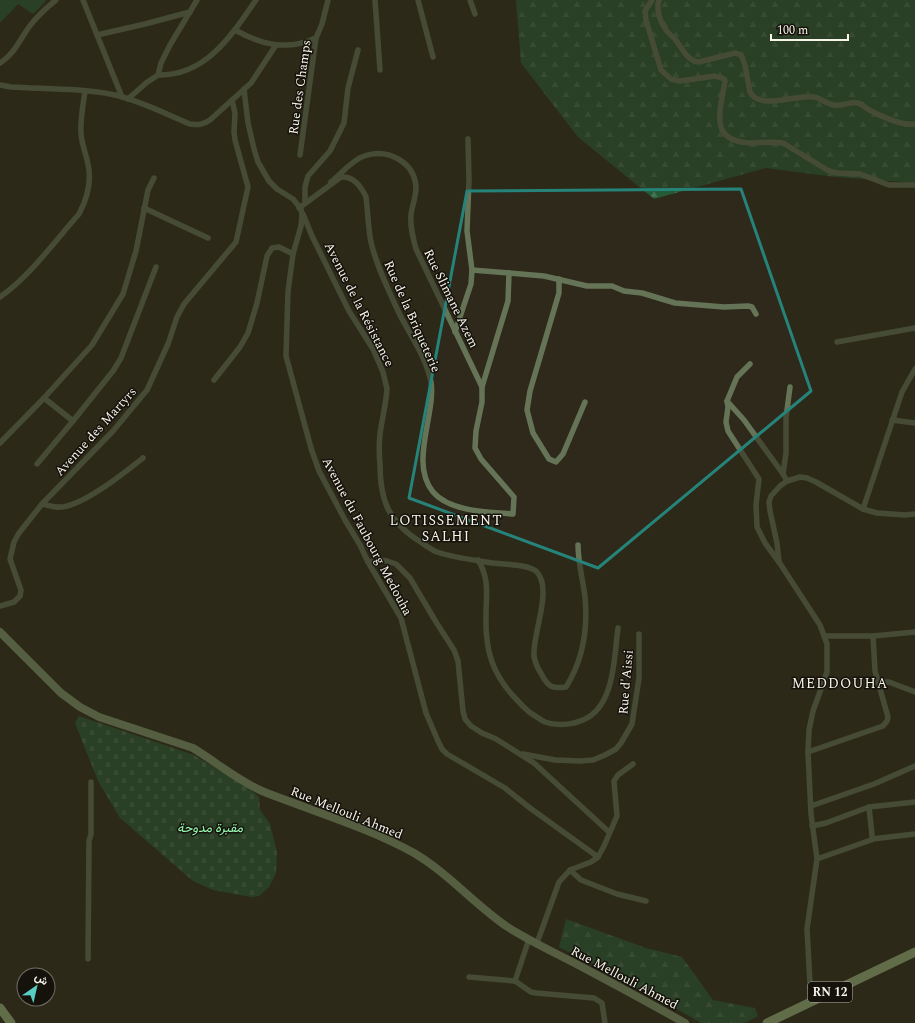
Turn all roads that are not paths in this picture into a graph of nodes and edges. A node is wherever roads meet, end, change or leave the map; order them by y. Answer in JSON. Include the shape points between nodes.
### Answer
{"nodes":[{"id":1,"x":56,"y":0,"type":"edge"},
{"id":2,"x":83,"y":0,"type":"edge"},
{"id":3,"x":197,"y":0,"type":"edge"},
{"id":4,"x":256,"y":0,"type":"edge"},
{"id":5,"x":328,"y":0,"type":"edge"},
{"id":6,"x":375,"y":0,"type":"edge"},
{"id":7,"x":418,"y":0,"type":"edge"},
{"id":8,"x":470,"y":0,"type":"edge"},
{"id":9,"x":652,"y":0,"type":"edge"},
{"id":10,"x":659,"y":0,"type":"edge"},
{"id":11,"x":190,"y":12,"type":"junction"},
{"id":12,"x":475,"y":14,"type":"dead end"},
{"id":13,"x":235,"y":30,"type":"junction"},
{"id":14,"x":99,"y":34,"type":"junction"},
{"id":15,"x":316,"y":38,"type":"junction"},
{"id":16,"x":276,"y":45,"type":"junction"},
{"id":17,"x":358,"y":50,"type":"dead end"},
{"id":18,"x":433,"y":57,"type":"dead end"},
{"id":19,"x":0,"y":63,"type":"edge"},
{"id":20,"x":380,"y":70,"type":"dead end"},
{"id":21,"x":158,"y":75,"type":"junction"},
{"id":22,"x":0,"y":85,"type":"edge"},
{"id":23,"x":244,"y":89,"type":"junction"},
{"id":24,"x":85,"y":92,"type":"junction"},
{"id":25,"x":125,"y":98,"type":"junction"},
{"id":26,"x":232,"y":100,"type":"junction"},
{"id":27,"x":915,"y":124,"type":"edge"},
{"id":28,"x":468,"y":139,"type":"dead end"},
{"id":29,"x":300,"y":155,"type":"dead end"},
{"id":30,"x":154,"y":178,"type":"dead end"},
{"id":31,"x":331,"y":182,"type":"junction"},
{"id":32,"x":915,"y":185,"type":"edge"},
{"id":33,"x":305,"y":204,"type":"junction"},
{"id":34,"x":144,"y":208,"type":"junction"},
{"id":35,"x":300,"y":209,"type":"junction"},
{"id":36,"x":208,"y":238,"type":"dead end"},
{"id":37,"x":293,"y":254,"type":"junction"},
{"id":38,"x":156,"y":267,"type":"dead end"},
{"id":39,"x":472,"y":270,"type":"junction"},
{"id":40,"x":509,"y":273,"type":"junction"},
{"id":41,"x":559,"y":279,"type":"junction"},
{"id":42,"x":0,"y":297,"type":"edge"},
{"id":43,"x":756,"y":314,"type":"dead end"},
{"id":44,"x":915,"y":328,"type":"edge"},
{"id":45,"x":455,"y":332,"type":"junction"},
{"id":46,"x":837,"y":342,"type":"dead end"},
{"id":47,"x":750,"y":364,"type":"dead end"},
{"id":48,"x":915,"y":370,"type":"edge"},
{"id":49,"x":214,"y":380,"type":"dead end"},
{"id":50,"x":482,"y":386,"type":"junction"},
{"id":51,"x":790,"y":388,"type":"dead end"},
{"id":52,"x":44,"y":398,"type":"junction"},
{"id":53,"x":727,"y":401,"type":"junction"},
{"id":54,"x":585,"y":402,"type":"dead end"},
{"id":55,"x":892,"y":420,"type":"junction"},
{"id":56,"x":73,"y":421,"type":"junction"},
{"id":57,"x":915,"y":423,"type":"edge"},
{"id":58,"x":0,"y":443,"type":"edge"},
{"id":59,"x":143,"y":458,"type":"dead end"},
{"id":60,"x":37,"y":464,"type":"dead end"},
{"id":61,"x":783,"y":474,"type":"junction"},
{"id":62,"x":787,"y":481,"type":"junction"},
{"id":63,"x":42,"y":504,"type":"junction"},
{"id":64,"x":863,"y":509,"type":"junction"},
{"id":65,"x":513,"y":514,"type":"joint"},
{"id":66,"x":915,"y":514,"type":"edge"},
{"id":67,"x":578,"y":545,"type":"dead end"},
{"id":68,"x":478,"y":560,"type":"junction"},
{"id":69,"x":368,"y":562,"type":"junction"},
{"id":70,"x":779,"y":562,"type":"junction"},
{"id":71,"x":0,"y":606,"type":"edge"},
{"id":72,"x":618,"y":628,"type":"dead end"},
{"id":73,"x":0,"y":632,"type":"edge"},
{"id":74,"x":915,"y":632,"type":"edge"},
{"id":75,"x":639,"y":634,"type":"dead end"},
{"id":76,"x":824,"y":636,"type":"junction"},
{"id":77,"x":873,"y":636,"type":"junction"},
{"id":78,"x":877,"y":682,"type":"junction"},
{"id":79,"x":915,"y":692,"type":"edge"},
{"id":80,"x":808,"y":752,"type":"junction"},
{"id":81,"x":520,"y":754,"type":"junction"},
{"id":82,"x":633,"y":764,"type":"dead end"},
{"id":83,"x":915,"y":766,"type":"edge"},
{"id":84,"x":91,"y":782,"type":"dead end"},
{"id":85,"x":915,"y":802,"type":"edge"},
{"id":86,"x":811,"y":806,"type":"junction"},
{"id":87,"x":870,"y":807,"type":"junction"},
{"id":88,"x":812,"y":826,"type":"junction"},
{"id":89,"x":609,"y":832,"type":"junction"},
{"id":90,"x":915,"y":834,"type":"edge"},
{"id":91,"x":872,"y":839,"type":"junction"},
{"id":92,"x":598,"y":857,"type":"junction"},
{"id":93,"x":817,"y":859,"type":"junction"},
{"id":94,"x":570,"y":870,"type":"junction"},
{"id":95,"x":646,"y":901,"type":"dead end"},
{"id":96,"x":529,"y":939,"type":"junction"},
{"id":97,"x":537,"y":943,"type":"junction"},
{"id":98,"x":915,"y":953,"type":"edge"},
{"id":99,"x":88,"y":959,"type":"dead end"},
{"id":100,"x":468,"y":977,"type":"dead end"},
{"id":101,"x":515,"y":981,"type":"junction"},
{"id":102,"x":811,"y":1002,"type":"junction"},
{"id":103,"x":0,"y":1008,"type":"edge"},
{"id":104,"x":11,"y":1023,"type":"edge"},
{"id":105,"x":605,"y":1023,"type":"edge"},
{"id":106,"x":685,"y":1023,"type":"edge"},
{"id":107,"x":767,"y":1023,"type":"edge"}],
"edges":[{"from":1,"to":19,"type":"street","via":[[38,15],[14,51]]},
{"from":2,"to":14,"type":"street"},
{"from":3,"to":11,"type":"street"},
{"from":4,"to":13,"type":"street"},
{"from":5,"to":15,"type":"street","name":"Rue des Champs"},
{"from":6,"to":20,"type":"street"},
{"from":7,"to":18,"type":"street"},
{"from":8,"to":12,"type":"street"},
{"from":9,"to":32,"type":"street","via":[[645,11],[646,20],[661,70],[671,79],[680,81],[715,76],[724,79],[719,119],[721,130],[728,138],[746,143],[783,143],[836,173],[860,174],[888,185]]},
{"from":10,"to":27,"type":"street","via":[[657,10],[666,30],[694,62],[735,53],[741,55],[750,92],[761,101],[811,96],[834,105],[858,103],[885,117]]},
{"from":11,"to":14,"type":"street"},
{"from":11,"to":21,"type":"street","via":[[170,45]]},
{"from":13,"to":16,"type":"street","via":[[263,43]]},
{"from":13,"to":21,"type":"street","via":[[204,62],[171,75]]},
{"from":14,"to":25,"type":"street"},
{"from":15,"to":16,"type":"street"},
{"from":15,"to":29,"type":"street","name":"Rue des Champs"},
{"from":16,"to":23,"type":"street","via":[[251,83]]},
{"from":17,"to":33,"type":"street","via":[[348,88],[344,123],[330,151],[308,176]]},
{"from":21,"to":25,"type":"street"},
{"from":22,"to":24,"type":"street","via":[[11,88]]},
{"from":23,"to":26,"type":"street"},
{"from":23,"to":35,"type":"street","via":[[248,123],[258,162],[269,181],[293,199]]},
{"from":24,"to":25,"type":"street"},
{"from":24,"to":42,"type":"street","via":[[81,134],[90,178],[84,205],[79,214],[16,285]]},
{"from":25,"to":26,"type":"street","via":[[198,125],[210,120]]},
{"from":26,"to":63,"type":"street","name":"Avenue des Martyrs","via":[[235,112],[235,140],[248,187],[236,242],[181,310],[147,390],[113,431]]},
{"from":28,"to":39,"type":"street","via":[[467,231]]},
{"from":30,"to":34,"type":"street"},
{"from":31,"to":33,"type":"street","name":"Rue de la Briqueterie"},
{"from":31,"to":45,"type":"street","name":"Rue Slimane Azem","via":[[364,156],[384,154],[405,162],[416,188],[412,236]]},
{"from":31,"to":65,"type":"street","name":"Rue de la Briqueterie","via":[[345,176],[363,190],[367,202],[370,241],[377,262],[428,373],[432,391],[424,448],[424,471],[430,487],[434,493],[464,509]]},
{"from":33,"to":35,"type":"street","name":"Rue de la Briqueterie"},
{"from":34,"to":36,"type":"street"},
{"from":34,"to":52,"type":"street","via":[[136,251],[123,294],[92,345]]},
{"from":35,"to":37,"type":"street","name":"Avenue du Faubourg Medouha","via":[[301,226]]},
{"from":35,"to":68,"type":"street","name":"Avenue de la Résistance","via":[[355,321],[373,350],[386,382],[379,451],[382,492],[388,511],[404,530],[429,548],[444,554]]},
{"from":37,"to":49,"type":"street","via":[[279,246],[270,251],[248,333]]},
{"from":37,"to":69,"type":"street","name":"Avenue du Faubourg Medouha","via":[[285,342],[289,371],[320,471]]},
{"from":38,"to":56,"type":"street","via":[[121,358]]},
{"from":39,"to":40,"type":"street"},
{"from":39,"to":45,"type":"street","via":[[471,284]]},
{"from":40,"to":41,"type":"street"},
{"from":40,"to":50,"type":"street","via":[[508,301]]},
{"from":41,"to":43,"type":"street","via":[[587,286],[612,286],[675,302],[707,306],[748,306],[752,307]]},
{"from":41,"to":54,"type":"street","via":[[559,293],[530,391],[527,410],[533,433],[549,459],[556,462],[563,454]]},
{"from":44,"to":46,"type":"street"},
{"from":45,"to":50,"type":"street","name":"Rue Slimane Azem"},
{"from":47,"to":53,"type":"street","via":[[737,377]]},
{"from":48,"to":55,"type":"street","via":[[902,392]]},
{"from":50,"to":65,"type":"street","name":"Rue Slimane Azem","via":[[475,448],[481,459],[514,497]]},
{"from":51,"to":61,"type":"street"},
{"from":52,"to":56,"type":"street"},
{"from":52,"to":58,"type":"street"},
{"from":53,"to":61,"type":"street"},
{"from":53,"to":70,"type":"street","via":[[728,431],[759,478],[757,528]]},
{"from":55,"to":57,"type":"street"},
{"from":55,"to":64,"type":"street"},
{"from":56,"to":60,"type":"street"},
{"from":59,"to":63,"type":"street","via":[[122,475],[83,499],[67,506],[53,507]]},
{"from":61,"to":62,"type":"street"},
{"from":62,"to":64,"type":"street","via":[[800,477],[807,478]]},
{"from":62,"to":70,"type":"street","via":[[771,496],[769,502]]},
{"from":63,"to":71,"type":"street","name":"Avenue des Martyrs","via":[[19,532],[12,549],[10,559],[21,590],[20,596],[14,602]]},
{"from":64,"to":66,"type":"street","via":[[877,513]]},
{"from":67,"to":68,"type":"street","name":"Avenue de la Résistance","via":[[586,626],[584,645],[566,687],[553,687],[546,683],[534,655],[543,603],[543,588],[537,572],[530,568]]},
{"from":68,"to":72,"type":"street","via":[[486,575],[485,637],[492,665],[507,689],[529,712],[544,721],[559,724],[579,722],[596,713],[608,691]]},
{"from":69,"to":81,"type":"street","via":[[380,560],[396,564],[410,578],[454,650],[458,661],[466,719],[477,730]]},
{"from":69,"to":92,"type":"street","name":"Avenue du Faubourg Medouha","via":[[401,618],[426,713],[442,749],[505,788]]},
{"from":70,"to":76,"type":"street","via":[[820,625]]},
{"from":73,"to":96,"type":"street","name":"Rue Mellouli Ahmed","via":[[62,693],[80,707],[100,717],[193,748],[262,790],[396,844],[434,867],[482,908]]},
{"from":74,"to":77,"type":"street"},
{"from":75,"to":81,"type":"street","name":"Rue d'Aissi","via":[[639,678],[632,724],[616,749],[593,760],[580,761]]},
{"from":76,"to":77,"type":"street"},
{"from":76,"to":80,"type":"street","via":[[827,644],[827,672],[813,711]]},
{"from":77,"to":78,"type":"street","via":[[873,660]]},
{"from":78,"to":79,"type":"street","via":[[889,682]]},
{"from":78,"to":80,"type":"street","via":[[888,717],[883,726]]},
{"from":80,"to":86,"type":"street"},
{"from":81,"to":89,"type":"street","via":[[534,763]]},
{"from":82,"to":89,"type":"street","via":[[614,781],[617,816]]},
{"from":83,"to":86,"type":"street","via":[[874,784]]},
{"from":84,"to":99,"type":"street"},
{"from":85,"to":87,"type":"street"},
{"from":86,"to":88,"type":"street"},
{"from":87,"to":88,"type":"street"},
{"from":87,"to":91,"type":"street"},
{"from":88,"to":93,"type":"street"},
{"from":89,"to":92,"type":"street"},
{"from":90,"to":91,"type":"street"},
{"from":91,"to":93,"type":"street"},
{"from":92,"to":94,"type":"street"},
{"from":93,"to":102,"type":"street","via":[[807,929]]},
{"from":94,"to":95,"type":"street","via":[[581,880],[617,894]]},
{"from":94,"to":97,"type":"street","via":[[559,882]]},
{"from":96,"to":97,"type":"street","name":"Rue Mellouli Ahmed"},
{"from":96,"to":101,"type":"street"},
{"from":97,"to":106,"type":"street","name":"Rue Mellouli Ahmed"},
{"from":98,"to":102,"type":"main road","number":"RN 12"},
{"from":100,"to":101,"type":"street"},
{"from":101,"to":105,"type":"street","via":[[531,992],[594,998],[602,1003]]},
{"from":102,"to":107,"type":"main road","number":"RN 12"},
{"from":103,"to":104,"type":"main road"}]}
